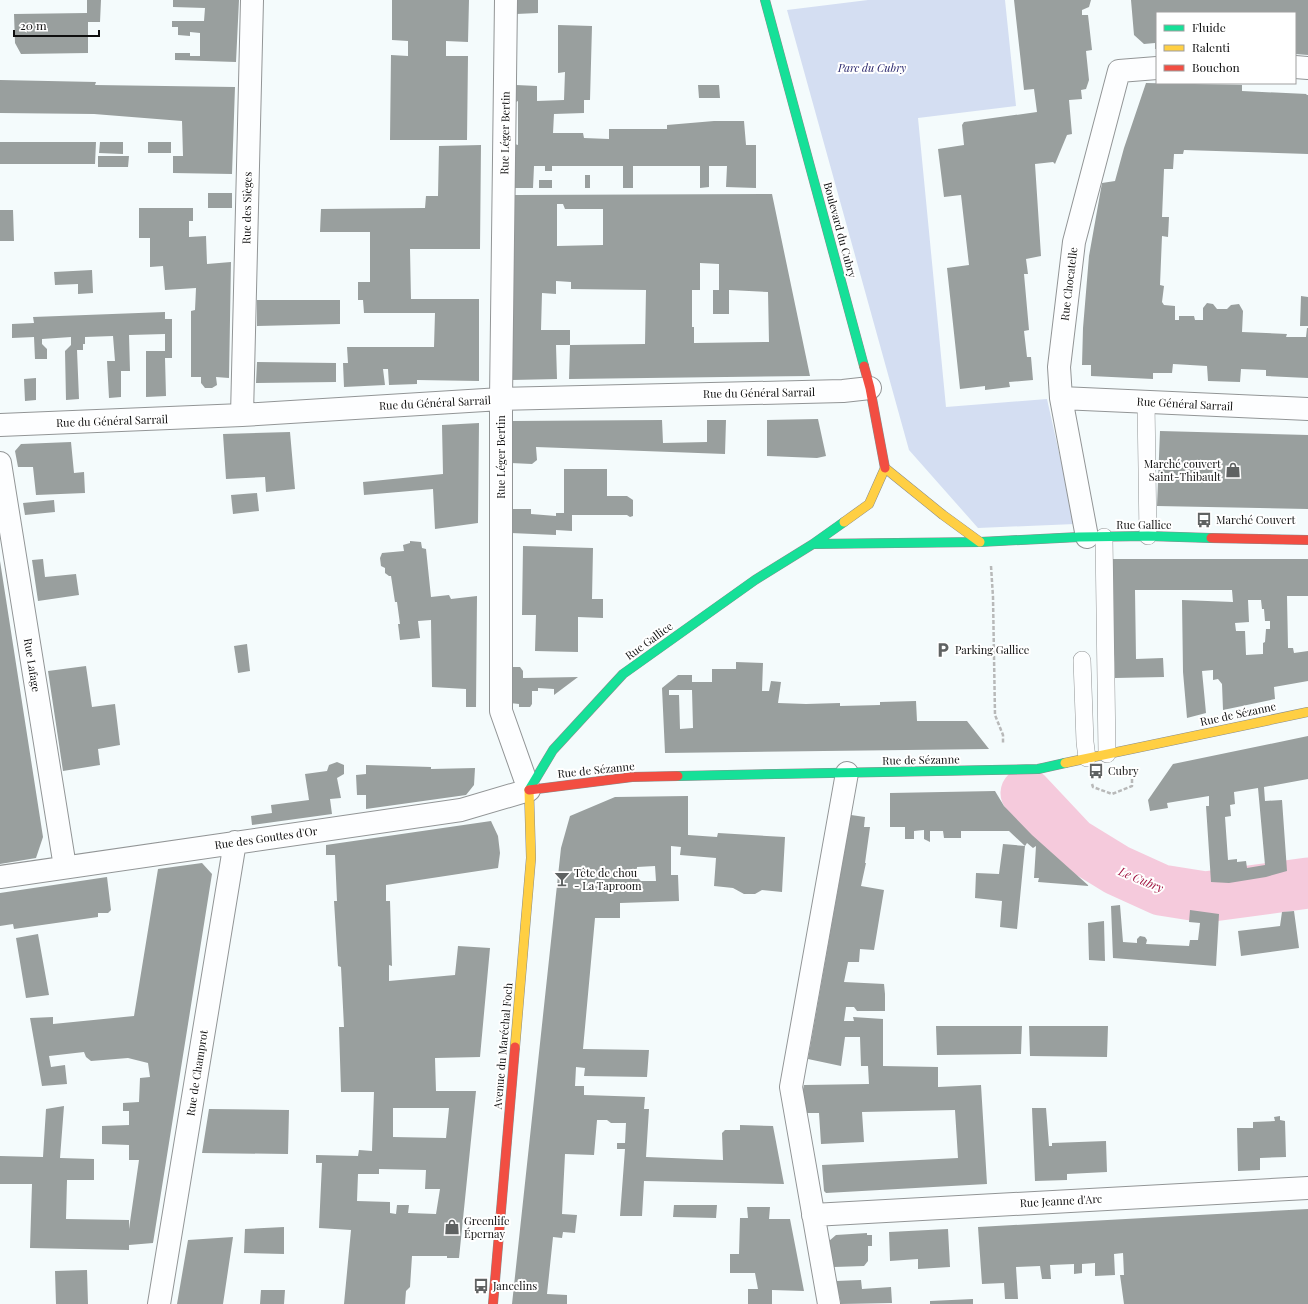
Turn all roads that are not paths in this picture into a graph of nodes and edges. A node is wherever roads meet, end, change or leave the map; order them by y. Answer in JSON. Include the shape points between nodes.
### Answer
{"nodes":[{"id":1,"x":252,"y":0,"type":"edge"},
{"id":2,"x":506,"y":0,"type":"edge"},
{"id":3,"x":766,"y":0,"type":"edge"},
{"id":4,"x":1296,"y":67,"type":"edge"},
{"id":5,"x":1156,"y":68,"type":"edge"},
{"id":6,"x":1308,"y":68,"type":"edge"},
{"id":7,"x":870,"y":388,"type":"junction"},
{"id":8,"x":1061,"y":398,"type":"junction"},
{"id":9,"x":501,"y":399,"type":"junction"},
{"id":10,"x":1146,"y":402,"type":"junction"},
{"id":11,"x":1308,"y":409,"type":"edge"},
{"id":12,"x":242,"y":415,"type":"junction"},
{"id":13,"x":0,"y":425,"type":"edge"},
{"id":14,"x":0,"y":463,"type":"edge"},
{"id":15,"x":885,"y":468,"type":"junction"},
{"id":16,"x":1148,"y":536,"type":"junction"},
{"id":17,"x":1096,"y":537,"type":"junction"},
{"id":18,"x":1308,"y":540,"type":"edge"},
{"id":19,"x":980,"y":542,"type":"junction"},
{"id":20,"x":813,"y":544,"type":"junction"},
{"id":21,"x":1082,"y":660,"type":"dead end"},
{"id":22,"x":1308,"y":712,"type":"edge"},
{"id":23,"x":1107,"y":754,"type":"junction"},
{"id":24,"x":1087,"y":758,"type":"junction"},
{"id":25,"x":847,"y":773,"type":"junction"},
{"id":26,"x":529,"y":790,"type":"junction"},
{"id":27,"x":236,"y":842,"type":"junction"},
{"id":28,"x":65,"y":867,"type":"junction"},
{"id":29,"x":0,"y":877,"type":"edge"},
{"id":30,"x":1308,"y":1188,"type":"edge"},
{"id":31,"x":813,"y":1214,"type":"junction"},
{"id":32,"x":159,"y":1304,"type":"edge"},
{"id":33,"x":493,"y":1304,"type":"edge"},
{"id":34,"x":829,"y":1304,"type":"edge"}],
"edges":[{"from":1,"to":12,"type":"street","name":"Rue des Sièges"},
{"from":2,"to":9,"type":"street","name":"Rue Léger Bertin"},
{"from":3,"to":7,"type":"main road","name":"Boulevard du Cubry"},
{"from":4,"to":6,"type":"street"},
{"from":5,"to":8,"type":"street","name":"Rue Chocatelle","via":[[1119,71],[1074,242],[1059,367]]},
{"from":7,"to":9,"type":"street","name":"Rue du Général Sarrail","via":[[843,391]]},
{"from":7,"to":15,"type":"main road","name":"Boulevard du Cubry"},
{"from":8,"to":10,"type":"street","name":"Rue Général Sarrail"},
{"from":8,"to":17,"type":"street","name":"Rue Chocatelle"},
{"from":9,"to":12,"type":"street","name":"Rue du Général Sarrail"},
{"from":9,"to":26,"type":"street","name":"Rue Léger Bertin","via":[[501,711]]},
{"from":10,"to":11,"type":"street","name":"Rue Général Sarrail"},
{"from":10,"to":16,"type":"lane"},
{"from":12,"to":13,"type":"street","name":"Rue du Général Sarrail"},
{"from":14,"to":28,"type":"street","name":"Rue Lafage"},
{"from":15,"to":19,"type":"main road","via":[[943,516]]},
{"from":15,"to":20,"type":"main road","name":"Rue Gallice","via":[[868,504]]},
{"from":16,"to":17,"type":"main road","name":"Rue Gallice"},
{"from":16,"to":18,"type":"main road","name":"Rue Gallice"},
{"from":17,"to":19,"type":"main road","name":"Rue Gallice"},
{"from":17,"to":23,"type":"lane"},
{"from":19,"to":20,"type":"main road","name":"Rue Gallice"},
{"from":20,"to":26,"type":"main road","name":"Rue Gallice","via":[[755,580],[623,674],[553,750]]},
{"from":21,"to":24,"type":"lane"},
{"from":22,"to":23,"type":"main road","name":"Rue de Sézanne"},
{"from":23,"to":24,"type":"main road","name":"Rue de Sézanne"},
{"from":24,"to":25,"type":"main road","name":"Rue de Sézanne","via":[[1038,769]]},
{"from":25,"to":26,"type":"main road","name":"Rue de Sézanne","via":[[632,777]]},
{"from":25,"to":31,"type":"street","via":[[791,1087]]},
{"from":26,"to":27,"type":"street","name":"Rue des Gouttes d'Or","via":[[461,810]]},
{"from":26,"to":33,"type":"main road","name":"Avenue du Maréchal Foch","via":[[531,858]]},
{"from":27,"to":28,"type":"street","name":"Rue des Gouttes d'Or"},
{"from":27,"to":32,"type":"street","name":"Rue de Champrot"},
{"from":28,"to":29,"type":"street","name":"Rue des Gouttes d'Or"},
{"from":30,"to":31,"type":"street","name":"Rue Jeanne d'Arc"},
{"from":31,"to":34,"type":"street"}]}
